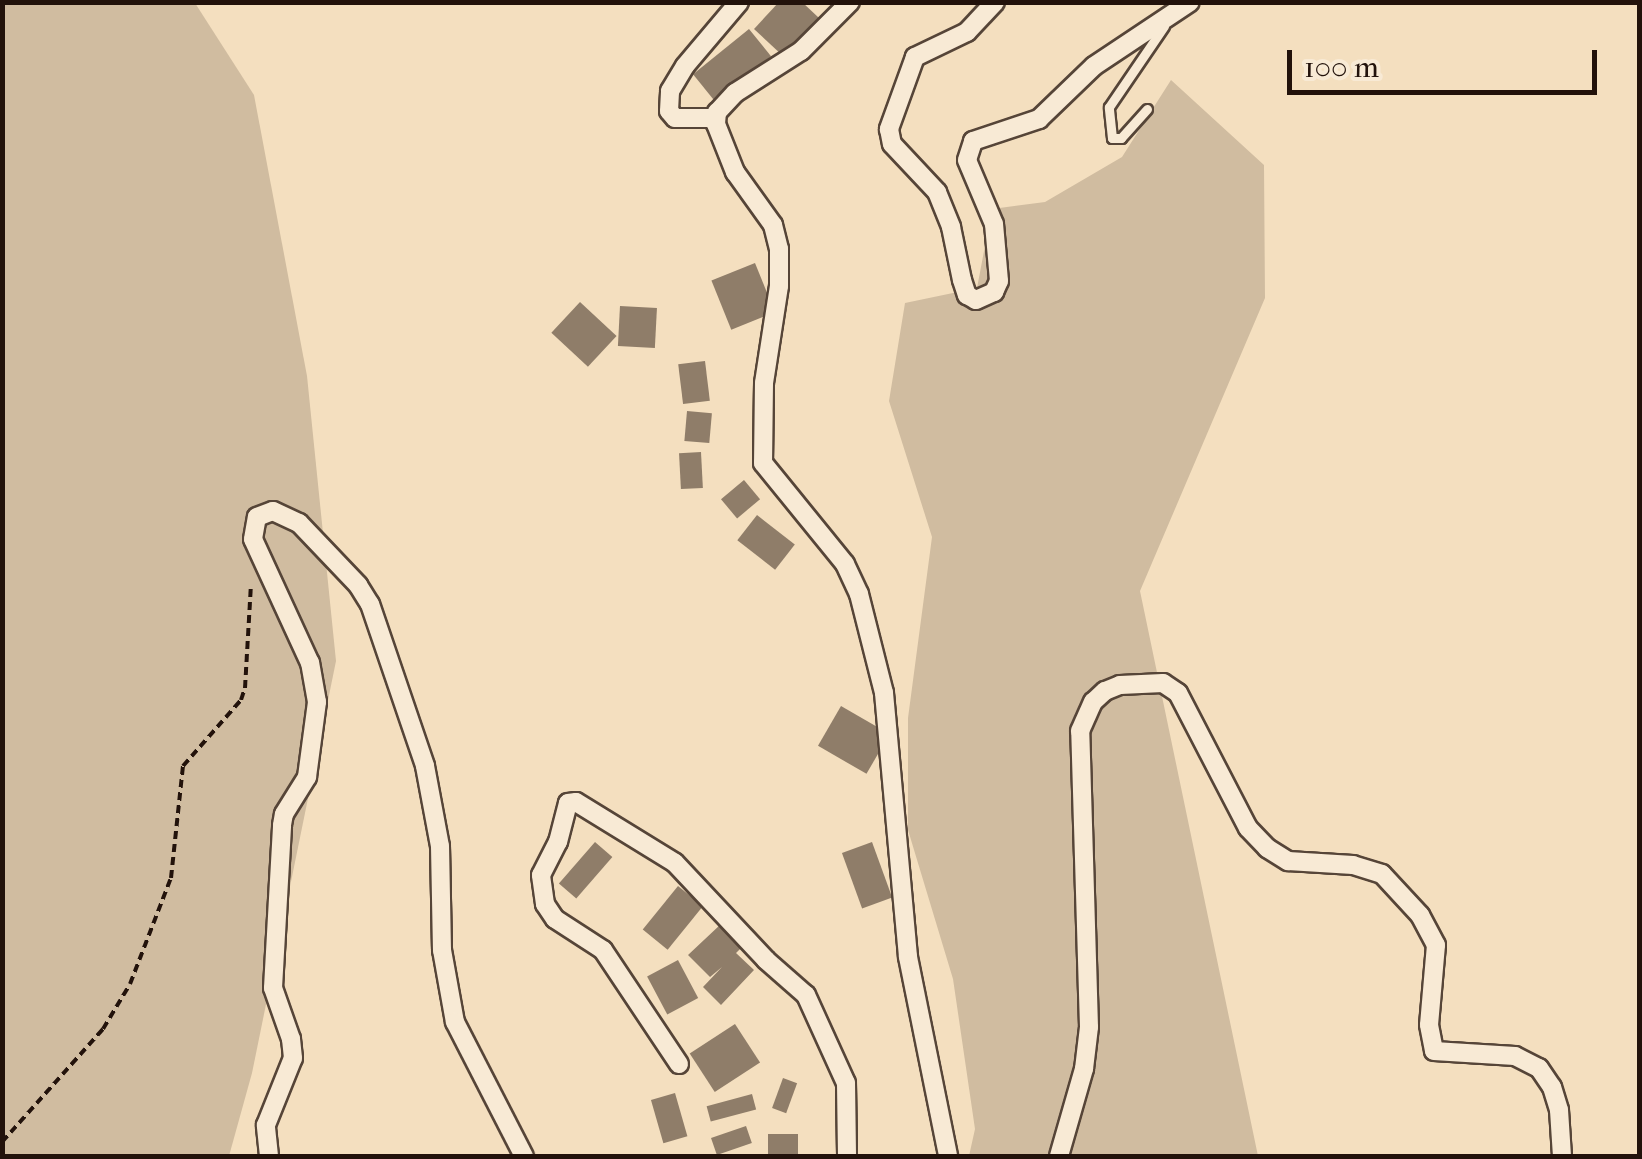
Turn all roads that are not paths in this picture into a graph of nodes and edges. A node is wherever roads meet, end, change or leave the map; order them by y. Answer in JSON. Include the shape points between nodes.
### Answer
{"nodes":[{"id":1,"x":739,"y":2,"type":"edge"},
{"id":2,"x":850,"y":2,"type":"edge"},
{"id":3,"x":994,"y":2,"type":"edge"},
{"id":4,"x":1190,"y":2,"type":"edge"},
{"id":5,"x":1168,"y":20,"type":"junction"},
{"id":6,"x":1147,"y":109,"type":"dead end"},
{"id":7,"x":716,"y":118,"type":"junction"},
{"id":8,"x":678,"y":1064,"type":"dead end"},
{"id":9,"x":270,"y":1156,"type":"edge"},
{"id":10,"x":524,"y":1156,"type":"edge"},
{"id":11,"x":847,"y":1156,"type":"edge"},
{"id":12,"x":948,"y":1156,"type":"edge"},
{"id":13,"x":1059,"y":1156,"type":"edge"},
{"id":14,"x":1562,"y":1156,"type":"edge"}],
"edges":[{"from":1,"to":7,"type":"street","via":[[670,90],[675,118]]},
{"from":2,"to":7,"type":"street","via":[[801,51],[735,93]]},
{"from":3,"to":5,"type":"street","via":[[967,32],[915,56],[889,129],[892,144],[937,192],[967,295],[976,300],[994,292],[999,281],[994,224],[967,160],[973,141],[1039,119],[1094,66]]},
{"from":4,"to":5,"type":"street"},
{"from":5,"to":6,"type":"lane","via":[[1109,107],[1112,138],[1121,138]]},
{"from":7,"to":12,"type":"street","via":[[724,150],[768,216],[779,250],[763,463],[852,577],[884,693],[908,957]]},
{"from":8,"to":11,"type":"street","via":[[604,950],[555,919],[546,904],[542,875],[568,802],[675,863],[806,995],[846,1082]]},
{"from":9,"to":10,"type":"street","via":[[266,1126],[293,1058],[273,988],[282,825],[308,777],[317,702],[310,663],[253,539],[257,517],[273,511],[299,523],[367,598],[425,766],[440,846],[442,950],[455,1022]]},
{"from":13,"to":14,"type":"street","via":[[1089,1027],[1080,730],[1105,691],[1162,683],[1184,704],[1239,812],[1267,848],[1288,861],[1382,874],[1420,915],[1436,945],[1429,1034],[1434,1051],[1516,1056],[1538,1068],[1552,1088]]}]}
